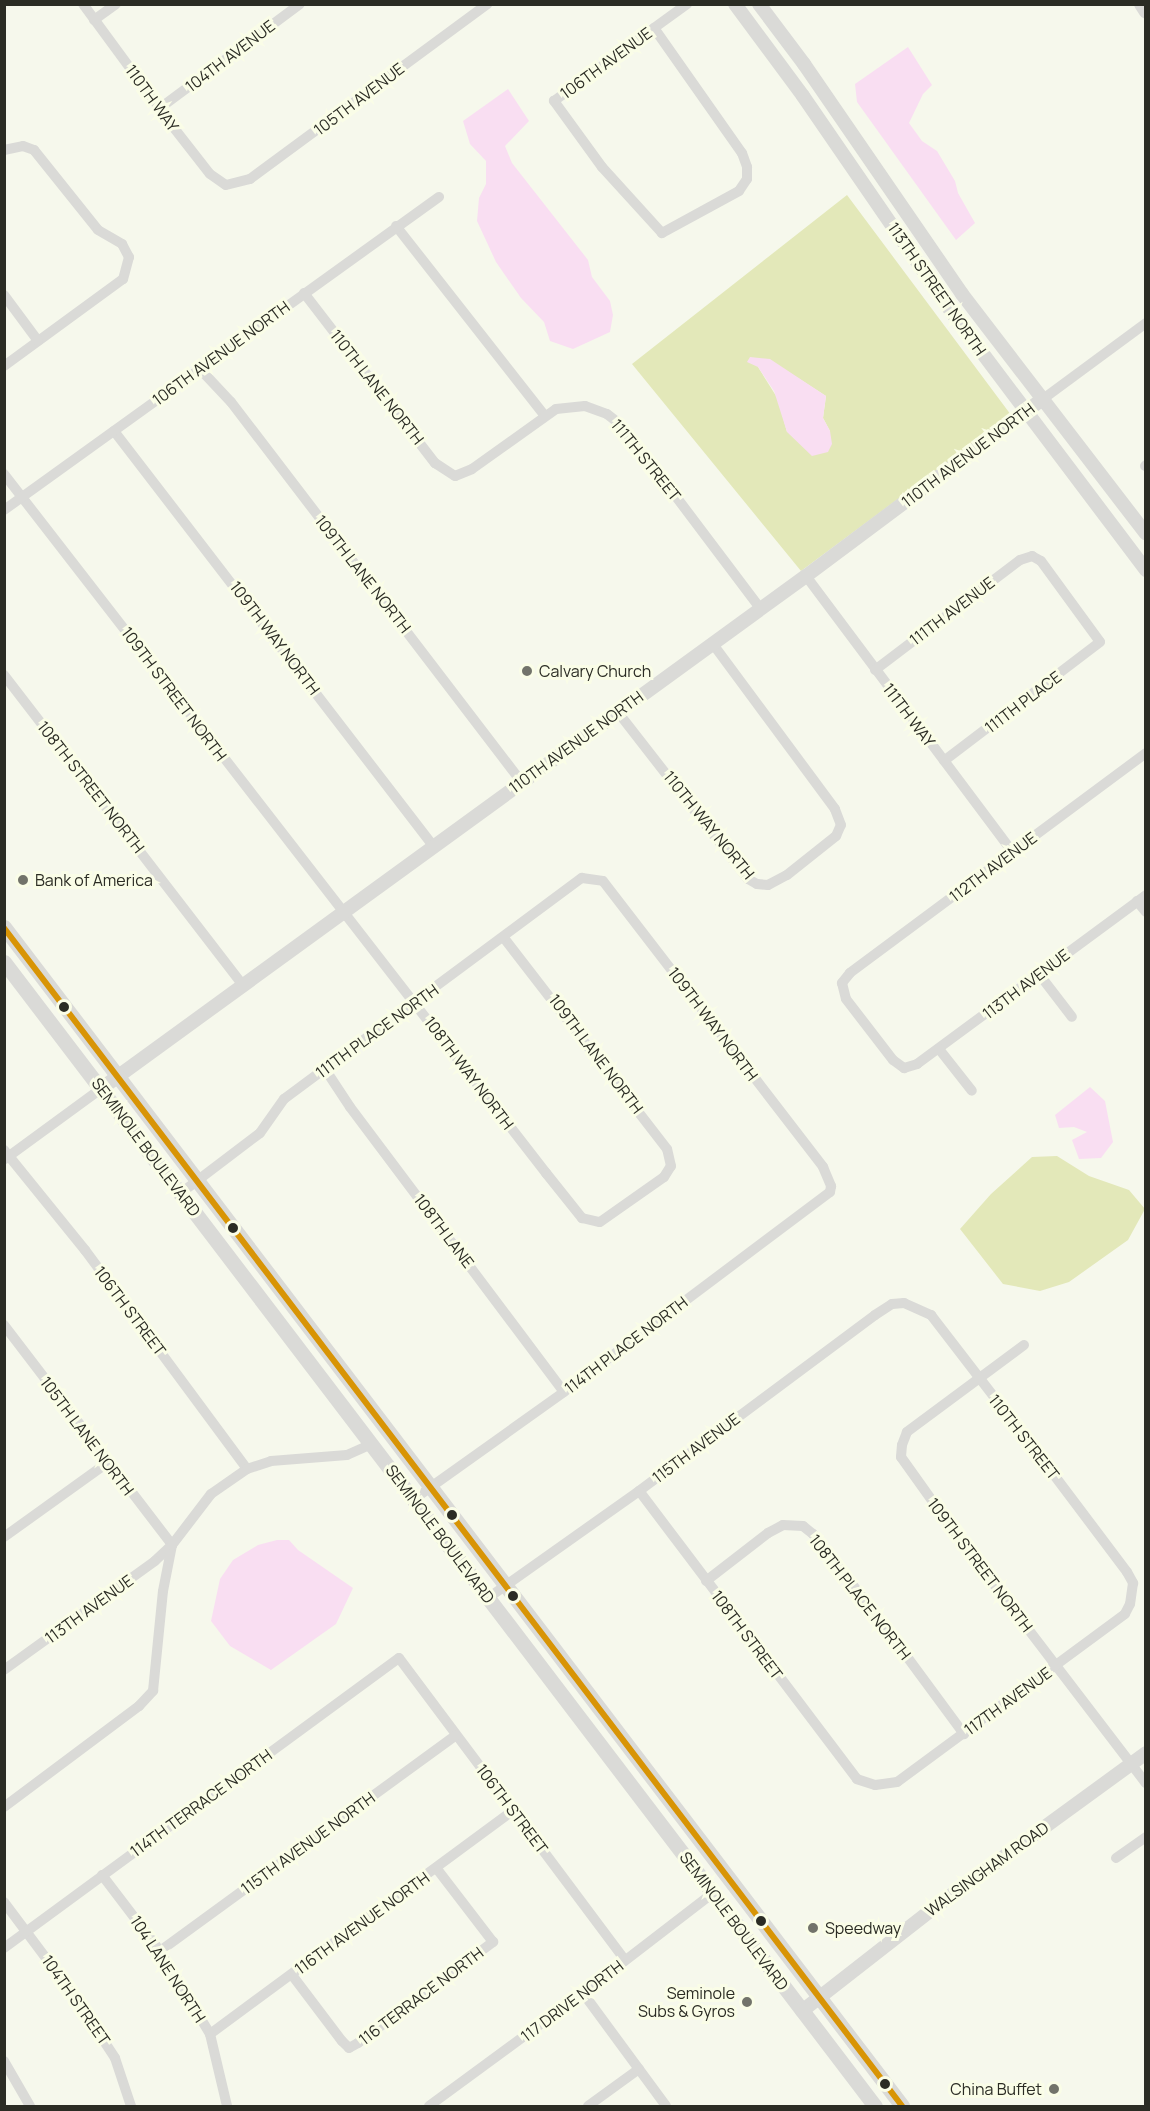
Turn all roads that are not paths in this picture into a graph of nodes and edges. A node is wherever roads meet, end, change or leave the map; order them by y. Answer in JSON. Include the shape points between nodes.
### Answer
{"nodes":[{"id":1,"x":82,"y":4,"type":"edge"},
{"id":2,"x":116,"y":4,"type":"edge"},
{"id":3,"x":300,"y":4,"type":"edge"},
{"id":4,"x":487,"y":4,"type":"edge"},
{"id":5,"x":687,"y":4,"type":"edge"},
{"id":6,"x":735,"y":4,"type":"edge"},
{"id":7,"x":759,"y":4,"type":"edge"},
{"id":8,"x":1141,"y":4,"type":"edge"},
{"id":9,"x":1146,"y":12,"type":"edge"},
{"id":10,"x":94,"y":20,"type":"junction"},
{"id":11,"x":654,"y":28,"type":"junction"},
{"id":12,"x":160,"y":108,"type":"junction"},
{"id":13,"x":4,"y":150,"type":"edge"},
{"id":14,"x":226,"y":185,"type":"joint"},
{"id":15,"x":439,"y":197,"type":"dead end"},
{"id":16,"x":396,"y":226,"type":"junction"},
{"id":17,"x":304,"y":293,"type":"junction"},
{"id":18,"x":4,"y":295,"type":"edge"},
{"id":19,"x":1146,"y":323,"type":"edge"},
{"id":20,"x":38,"y":340,"type":"junction"},
{"id":21,"x":4,"y":366,"type":"edge"},
{"id":22,"x":200,"y":369,"type":"junction"},
{"id":23,"x":1043,"y":399,"type":"junction"},
{"id":24,"x":1026,"y":411,"type":"junction"},
{"id":25,"x":544,"y":415,"type":"junction"},
{"id":26,"x":114,"y":431,"type":"junction"},
{"id":27,"x":4,"y":474,"type":"edge"},
{"id":28,"x":455,"y":476,"type":"joint"},
{"id":29,"x":22,"y":497,"type":"junction"},
{"id":30,"x":4,"y":510,"type":"edge"},
{"id":31,"x":1146,"y":534,"type":"edge"},
{"id":32,"x":1146,"y":570,"type":"edge"},
{"id":33,"x":806,"y":576,"type":"junction"},
{"id":34,"x":760,"y":608,"type":"junction"},
{"id":35,"x":1100,"y":642,"type":"joint"},
{"id":36,"x":712,"y":643,"type":"junction"},
{"id":37,"x":875,"y":670,"type":"junction"},
{"id":38,"x":4,"y":675,"type":"edge"},
{"id":39,"x":617,"y":711,"type":"junction"},
{"id":40,"x":1146,"y":753,"type":"edge"},
{"id":41,"x":944,"y":761,"type":"junction"},
{"id":42,"x":522,"y":782,"type":"junction"},
{"id":43,"x":434,"y":847,"type":"junction"},
{"id":44,"x":1013,"y":853,"type":"junction"},
{"id":45,"x":582,"y":878,"type":"joint"},
{"id":46,"x":1141,"y":898,"type":"edge"},
{"id":47,"x":1146,"y":912,"type":"edge"},
{"id":48,"x":343,"y":914,"type":"junction"},
{"id":49,"x":4,"y":927,"type":"edge"},
{"id":50,"x":503,"y":937,"type":"junction"},
{"id":51,"x":4,"y":962,"type":"edge"},
{"id":52,"x":1039,"y":974,"type":"junction"},
{"id":53,"x":243,"y":985,"type":"junction"},
{"id":54,"x":416,"y":1004,"type":"junction"},
{"id":55,"x":1072,"y":1017,"type":"dead end"},
{"id":56,"x":939,"y":1049,"type":"junction"},
{"id":57,"x":904,"y":1068,"type":"joint"},
{"id":58,"x":325,"y":1069,"type":"junction"},
{"id":59,"x":118,"y":1077,"type":"junction"},
{"id":60,"x":102,"y":1088,"type":"junction"},
{"id":61,"x":972,"y":1091,"type":"dead end"},
{"id":62,"x":6,"y":1155,"type":"edge"},
{"id":63,"x":198,"y":1180,"type":"junction"},
{"id":64,"x":831,"y":1186,"type":"joint"},
{"id":65,"x":181,"y":1193,"type":"junction"},
{"id":66,"x":600,"y":1222,"type":"joint"},
{"id":67,"x":904,"y":1303,"type":"joint"},
{"id":68,"x":4,"y":1325,"type":"edge"},
{"id":69,"x":1024,"y":1345,"type":"dead end"},
{"id":70,"x":978,"y":1378,"type":"junction"},
{"id":71,"x":564,"y":1392,"type":"junction"},
{"id":72,"x":372,"y":1444,"type":"junction"},
{"id":73,"x":107,"y":1463,"type":"junction"},
{"id":74,"x":247,"y":1469,"type":"junction"},
{"id":75,"x":431,"y":1487,"type":"junction"},
{"id":76,"x":639,"y":1491,"type":"junction"},
{"id":77,"x":414,"y":1499,"type":"junction"},
{"id":78,"x":4,"y":1537,"type":"edge"},
{"id":79,"x":172,"y":1545,"type":"junction"},
{"id":80,"x":706,"y":1581,"type":"junction"},
{"id":81,"x":1133,"y":1583,"type":"joint"},
{"id":82,"x":507,"y":1585,"type":"junction"},
{"id":83,"x":488,"y":1598,"type":"junction"},
{"id":84,"x":399,"y":1658,"type":"joint"},
{"id":85,"x":1057,"y":1665,"type":"junction"},
{"id":86,"x":4,"y":1671,"type":"edge"},
{"id":87,"x":964,"y":1734,"type":"junction"},
{"id":88,"x":456,"y":1735,"type":"junction"},
{"id":89,"x":621,"y":1736,"type":"junction"},
{"id":90,"x":603,"y":1749,"type":"junction"},
{"id":91,"x":1146,"y":1753,"type":"edge"},
{"id":92,"x":1130,"y":1765,"type":"junction"},
{"id":93,"x":857,"y":1779,"type":"joint"},
{"id":94,"x":1146,"y":1783,"type":"edge"},
{"id":95,"x":4,"y":1807,"type":"edge"},
{"id":96,"x":513,"y":1810,"type":"junction"},
{"id":97,"x":1146,"y":1837,"type":"edge"},
{"id":98,"x":1116,"y":1858,"type":"dead end"},
{"id":99,"x":437,"y":1869,"type":"junction"},
{"id":100,"x":102,"y":1875,"type":"junction"},
{"id":101,"x":713,"y":1893,"type":"junction"},
{"id":102,"x":4,"y":1902,"type":"edge"},
{"id":103,"x":27,"y":1932,"type":"junction"},
{"id":104,"x":4,"y":1948,"type":"edge"},
{"id":105,"x":160,"y":1951,"type":"junction"},
{"id":106,"x":625,"y":1960,"type":"junction"},
{"id":107,"x":292,"y":1975,"type":"junction"},
{"id":108,"x":583,"y":1993,"type":"junction"},
{"id":109,"x":819,"y":1998,"type":"junction"},
{"id":110,"x":802,"y":2011,"type":"junction"},
{"id":111,"x":210,"y":2034,"type":"junction"},
{"id":112,"x":6,"y":2065,"type":"edge"},
{"id":113,"x":639,"y":2069,"type":"junction"},
{"id":114,"x":30,"y":2106,"type":"edge"},
{"id":115,"x":131,"y":2106,"type":"edge"},
{"id":116,"x":227,"y":2106,"type":"edge"},
{"id":117,"x":429,"y":2106,"type":"edge"},
{"id":118,"x":588,"y":2106,"type":"edge"},
{"id":119,"x":666,"y":2106,"type":"edge"},
{"id":120,"x":875,"y":2106,"type":"edge"},
{"id":121,"x":902,"y":2106,"type":"edge"}],
"edges":[{"from":1,"to":10,"type":"street","name":"110TH WAY"},
{"from":2,"to":10,"type":"street"},
{"from":3,"to":12,"type":"street","name":"104TH AVENUE"},
{"from":4,"to":14,"type":"street","name":"105TH AVENUE","via":[[250,179]]},
{"from":5,"to":11,"type":"street","name":"106TH AVENUE"},
{"from":6,"to":24,"type":"street","name":"113TH STREET NORTH"},
{"from":7,"to":23,"type":"street","name":"113TH STREET NORTH","via":[[962,294]]},
{"from":8,"to":9,"type":"street"},
{"from":10,"to":12,"type":"street","name":"110TH WAY"},
{"from":11,"to":11,"type":"street","name":"106TH AVENUE","via":[[554,101],[602,168],[662,233],[739,191],[747,179],[747,167],[742,153]]},
{"from":12,"to":14,"type":"street","name":"110TH WAY","via":[[210,174]]},
{"from":13,"to":20,"type":"street","via":[[23,146],[34,150],[98,230],[122,243],[129,257],[123,279]]},
{"from":15,"to":16,"type":"street","name":"106TH AVENUE NORTH"},
{"from":16,"to":17,"type":"street","name":"106TH AVENUE NORTH"},
{"from":16,"to":25,"type":"street"},
{"from":17,"to":22,"type":"street","name":"106TH AVENUE NORTH"},
{"from":17,"to":28,"type":"street","name":"110TH LANE NORTH","via":[[435,463]]},
{"from":18,"to":20,"type":"street"},
{"from":19,"to":23,"type":"street","name":"110TH AVENUE NORTH"},
{"from":20,"to":21,"type":"street"},
{"from":22,"to":26,"type":"street","name":"106TH AVENUE NORTH"},
{"from":22,"to":42,"type":"street","name":"109TH LANE NORTH","via":[[231,402]]},
{"from":23,"to":24,"type":"street","name":"110TH AVENUE NORTH"},
{"from":23,"to":31,"type":"street","name":"113TH STREET NORTH"},
{"from":24,"to":32,"type":"street","name":"113TH STREET NORTH"},
{"from":24,"to":33,"type":"street","name":"110TH AVENUE NORTH"},
{"from":25,"to":28,"type":"street","name":"111TH STREET","via":[[471,469]]},
{"from":25,"to":34,"type":"street","name":"111TH STREET","via":[[567,406],[585,406],[598,408],[616,421]]},
{"from":26,"to":29,"type":"street","name":"106TH AVENUE NORTH"},
{"from":26,"to":43,"type":"street","name":"109TH WAY NORTH"},
{"from":27,"to":29,"type":"street","name":"109TH STREET NORTH"},
{"from":29,"to":30,"type":"street","name":"106TH AVENUE NORTH"},
{"from":29,"to":48,"type":"street","name":"109TH STREET NORTH"},
{"from":33,"to":34,"type":"street","name":"110TH AVENUE NORTH"},
{"from":33,"to":37,"type":"street","name":"111TH WAY"},
{"from":34,"to":36,"type":"street","name":"110TH AVENUE NORTH"},
{"from":35,"to":37,"type":"street","name":"111TH AVENUE","via":[[1041,561],[1032,556],[1020,560]]},
{"from":35,"to":41,"type":"street","name":"111TH PLACE"},
{"from":36,"to":39,"type":"street","name":"110TH AVENUE NORTH"},
{"from":36,"to":39,"type":"street","name":"110TH WAY NORTH","via":[[835,808],[841,825],[836,836],[787,875],[768,885],[748,879]]},
{"from":37,"to":41,"type":"street","name":"111TH WAY"},
{"from":38,"to":53,"type":"street","name":"108TH STREET NORTH"},
{"from":39,"to":42,"type":"street","name":"110TH AVENUE NORTH"},
{"from":40,"to":44,"type":"street","name":"112TH AVENUE"},
{"from":41,"to":44,"type":"street","name":"111TH WAY"},
{"from":42,"to":43,"type":"street","name":"110TH AVENUE NORTH"},
{"from":43,"to":48,"type":"street","name":"110TH AVENUE NORTH"},
{"from":44,"to":57,"type":"street","name":"112TH AVENUE","via":[[842,983],[846,999],[893,1060]]},
{"from":45,"to":50,"type":"street","name":"111TH PLACE NORTH"},
{"from":45,"to":64,"type":"street","name":"109TH WAY NORTH","via":[[603,881],[621,903],[823,1167]]},
{"from":46,"to":47,"type":"street"},
{"from":46,"to":52,"type":"street","name":"113TH AVENUE"},
{"from":48,"to":53,"type":"street","name":"110TH AVENUE NORTH"},
{"from":48,"to":54,"type":"street","name":"108TH WAY NORTH"},
{"from":49,"to":59,"type":"main road","name":"SEMINOLE BOULEVARD"},
{"from":50,"to":54,"type":"street","name":"111TH PLACE NORTH"},
{"from":50,"to":66,"type":"street","name":"109TH LANE NORTH","via":[[667,1149],[671,1166],[664,1177]]},
{"from":51,"to":60,"type":"main road","name":"SEMINOLE BOULEVARD"},
{"from":52,"to":55,"type":"street"},
{"from":52,"to":56,"type":"street","name":"113TH AVENUE"},
{"from":53,"to":59,"type":"street","name":"110TH AVENUE NORTH"},
{"from":54,"to":58,"type":"street","name":"111TH PLACE NORTH"},
{"from":54,"to":66,"type":"street","name":"108TH WAY NORTH","via":[[582,1218]]},
{"from":56,"to":57,"type":"street","name":"113TH AVENUE"},
{"from":56,"to":61,"type":"street"},
{"from":58,"to":63,"type":"street","name":"111TH PLACE NORTH","via":[[284,1099],[260,1133]]},
{"from":58,"to":71,"type":"street","name":"108TH LANE"},
{"from":59,"to":60,"type":"street","name":"110TH AVENUE NORTH"},
{"from":59,"to":63,"type":"main road","name":"SEMINOLE BOULEVARD"},
{"from":60,"to":62,"type":"street","name":"110TH AVENUE NORTH"},
{"from":60,"to":65,"type":"main road","name":"SEMINOLE BOULEVARD"},
{"from":62,"to":74,"type":"street","name":"106TH STREET","via":[[85,1250]]},
{"from":63,"to":65,"type":"street","name":"111TH PLACE NORTH"},
{"from":63,"to":75,"type":"main road","name":"SEMINOLE BOULEVARD"},
{"from":64,"to":71,"type":"street","name":"114TH PLACE NORTH","via":[[830,1192]]},
{"from":65,"to":72,"type":"main road","name":"SEMINOLE BOULEVARD"},
{"from":67,"to":70,"type":"street","name":"110TH STREET","via":[[931,1315]]},
{"from":67,"to":76,"type":"street","name":"115TH AVENUE","via":[[892,1304],[875,1315]]},
{"from":68,"to":73,"type":"street","name":"105TH LANE NORTH"},
{"from":69,"to":70,"type":"street"},
{"from":70,"to":81,"type":"street","name":"110TH STREET"},
{"from":70,"to":85,"type":"street","name":"109TH STREET NORTH","via":[[907,1432],[900,1457]]},
{"from":71,"to":75,"type":"street","name":"114TH PLACE NORTH"},
{"from":72,"to":74,"type":"street","name":"113TH AVENUE","via":[[347,1455],[289,1458]]},
{"from":72,"to":77,"type":"main road","name":"SEMINOLE BOULEVARD"},
{"from":73,"to":78,"type":"street"},
{"from":73,"to":79,"type":"street","name":"105TH LANE NORTH"},
{"from":74,"to":79,"type":"street","name":"113TH AVENUE","via":[[211,1494]]},
{"from":75,"to":77,"type":"street","name":"114TH PLACE NORTH"},
{"from":75,"to":82,"type":"main road","name":"SEMINOLE BOULEVARD"},
{"from":76,"to":80,"type":"street","name":"108TH STREET"},
{"from":76,"to":82,"type":"street","name":"115TH AVENUE"},
{"from":77,"to":83,"type":"main road","name":"SEMINOLE BOULEVARD"},
{"from":79,"to":86,"type":"street","name":"113TH AVENUE"},
{"from":79,"to":95,"type":"street","via":[[160,1612],[153,1691],[139,1706]]},
{"from":80,"to":87,"type":"street","name":"108TH PLACE NORTH","via":[[768,1533],[783,1525],[803,1526],[874,1612]]},
{"from":80,"to":93,"type":"street","name":"108TH STREET"},
{"from":81,"to":85,"type":"street","name":"117TH AVENUE","via":[[1125,1614]]},
{"from":82,"to":83,"type":"street","name":"115TH AVENUE"},
{"from":82,"to":89,"type":"main road","name":"SEMINOLE BOULEVARD"},
{"from":83,"to":90,"type":"main road","name":"SEMINOLE BOULEVARD"},
{"from":84,"to":88,"type":"street","name":"106TH STREET"},
{"from":84,"to":100,"type":"street","name":"114TH TERRACE NORTH"},
{"from":85,"to":87,"type":"street","name":"117TH AVENUE"},
{"from":85,"to":92,"type":"street","name":"109TH STREET NORTH"},
{"from":87,"to":93,"type":"street","name":"117TH AVENUE","via":[[897,1782],[875,1785]]},
{"from":88,"to":96,"type":"street","name":"106TH STREET"},
{"from":88,"to":105,"type":"street","name":"115TH AVENUE NORTH"},
{"from":89,"to":90,"type":"main road"},
{"from":89,"to":109,"type":"main road","name":"SEMINOLE BOULEVARD"},
{"from":90,"to":101,"type":"main road","name":"SEMINOLE BOULEVARD"},
{"from":91,"to":92,"type":"street","name":"WALSINGHAM ROAD"},
{"from":92,"to":94,"type":"street","name":"109TH STREET NORTH"},
{"from":92,"to":109,"type":"street","name":"WALSINGHAM ROAD","via":[[935,1907]]},
{"from":96,"to":99,"type":"street","name":"116TH AVENUE NORTH"},
{"from":96,"to":106,"type":"street","name":"106TH STREET"},
{"from":97,"to":98,"type":"street"},
{"from":99,"to":107,"type":"street","name":"116TH AVENUE NORTH"},
{"from":99,"to":107,"type":"street","name":"116 TERRACE NORTH","via":[[493,1942],[358,2043],[349,2048],[342,2042]]},
{"from":100,"to":103,"type":"street","name":"114TH TERRACE NORTH"},
{"from":100,"to":105,"type":"street","name":"104 LANE NORTH"},
{"from":101,"to":106,"type":"street","name":"117 DRIVE NORTH"},
{"from":101,"to":110,"type":"main road","name":"SEMINOLE BOULEVARD"},
{"from":102,"to":103,"type":"street","name":"104TH STREET"},
{"from":103,"to":104,"type":"street","name":"114TH TERRACE NORTH"},
{"from":103,"to":115,"type":"street","name":"104TH STREET","via":[[115,2058]]},
{"from":105,"to":111,"type":"street","name":"104 LANE NORTH"},
{"from":106,"to":108,"type":"street","name":"117 DRIVE NORTH"},
{"from":107,"to":111,"type":"street","name":"116TH AVENUE NORTH"},
{"from":108,"to":113,"type":"street"},
{"from":108,"to":117,"type":"street","name":"117 DRIVE NORTH"},
{"from":109,"to":110,"type":"street","name":"WALSINGHAM ROAD"},
{"from":109,"to":121,"type":"main road","name":"SEMINOLE BOULEVARD"},
{"from":110,"to":120,"type":"main road","name":"SEMINOLE BOULEVARD"},
{"from":111,"to":116,"type":"street","name":"104 LANE NORTH"},
{"from":112,"to":114,"type":"street"},
{"from":113,"to":118,"type":"street"},
{"from":113,"to":119,"type":"street"}]}
